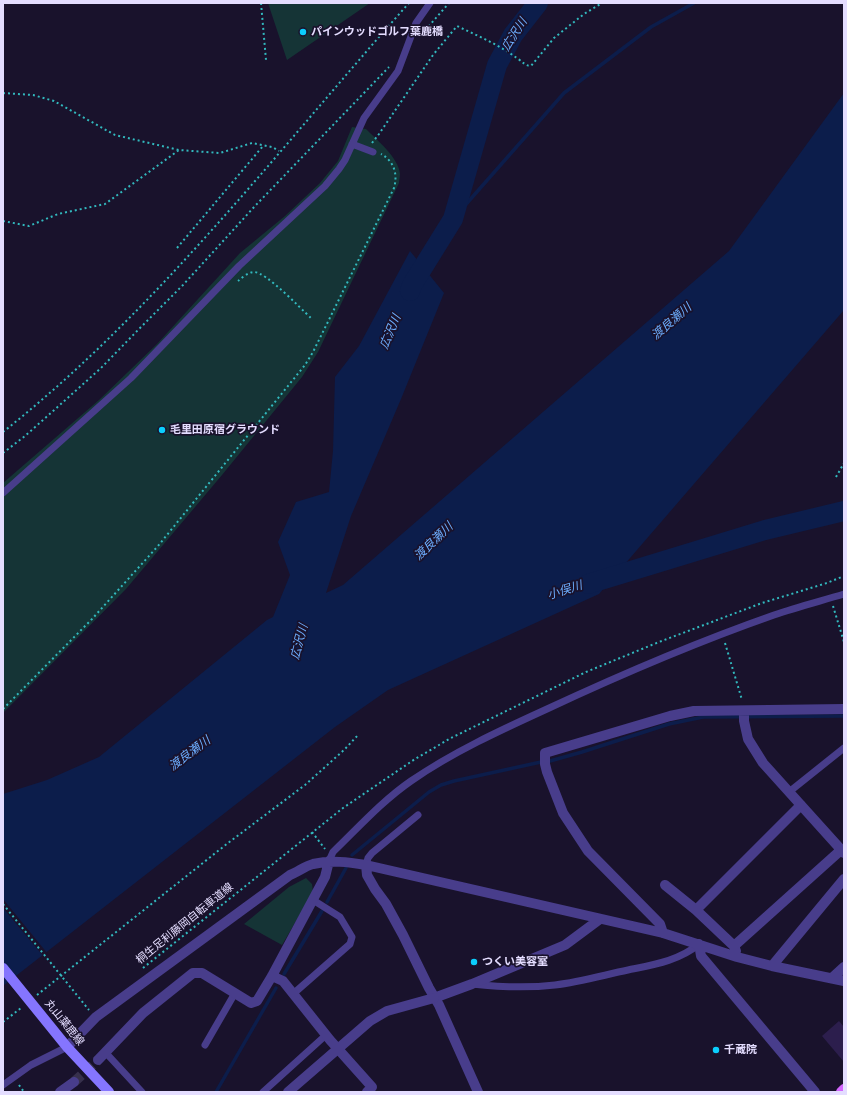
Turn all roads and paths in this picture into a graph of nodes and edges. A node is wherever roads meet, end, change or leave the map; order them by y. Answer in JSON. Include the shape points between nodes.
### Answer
{"nodes":[{"id":1,"x":261,"y":3,"type":"edge"},
{"id":2,"x":410,"y":3,"type":"edge"},
{"id":3,"x":430,"y":3,"type":"edge"},
{"id":4,"x":449,"y":3,"type":"edge"},
{"id":5,"x":602,"y":3,"type":"edge"},
{"id":6,"x":423,"y":32,"type":"dead end"},
{"id":7,"x":266,"y":60,"type":"dead end"},
{"id":8,"x":385,"y":70,"type":"dead end"},
{"id":9,"x":3,"y":93,"type":"edge"},
{"id":10,"x":352,"y":144,"type":"junction"},
{"id":11,"x":263,"y":146,"type":"junction"},
{"id":12,"x":366,"y":148,"type":"junction"},
{"id":13,"x":179,"y":150,"type":"junction"},
{"id":14,"x":280,"y":151,"type":"junction"},
{"id":15,"x":373,"y":152,"type":"joint"},
{"id":16,"x":3,"y":221,"type":"edge"},
{"id":17,"x":177,"y":248,"type":"dead end"},
{"id":18,"x":235,"y":284,"type":"dead end"},
{"id":19,"x":311,"y":318,"type":"dead end"},
{"id":20,"x":3,"y":432,"type":"edge"},
{"id":21,"x":3,"y":453,"type":"edge"},
{"id":22,"x":844,"y":463,"type":"edge"},
{"id":23,"x":836,"y":477,"type":"dead end"},
{"id":24,"x":3,"y":493,"type":"edge"},
{"id":25,"x":844,"y":594,"type":"edge"},
{"id":26,"x":832,"y":603,"type":"dead end"},
{"id":27,"x":844,"y":642,"type":"edge"},
{"id":28,"x":726,"y":647,"type":"dead end"},
{"id":29,"x":3,"y":709,"type":"edge"},
{"id":30,"x":844,"y":709,"type":"edge"},
{"id":31,"x":744,"y":715,"type":"junction"},
{"id":32,"x":359,"y":734,"type":"dead end"},
{"id":33,"x":844,"y":748,"type":"edge"},
{"id":34,"x":789,"y":792,"type":"junction"},
{"id":35,"x":801,"y":805,"type":"junction"},
{"id":36,"x":418,"y":815,"type":"dead end"},
{"id":37,"x":327,"y":851,"type":"dead end"},
{"id":38,"x":843,"y":851,"type":"edge"},
{"id":39,"x":330,"y":861,"type":"junction"},
{"id":40,"x":366,"y":865,"type":"junction"},
{"id":41,"x":844,"y":880,"type":"edge"},
{"id":42,"x":665,"y":885,"type":"dead end"},
{"id":43,"x":313,"y":900,"type":"junction"},
{"id":44,"x":3,"y":904,"type":"edge"},
{"id":45,"x":696,"y":910,"type":"junction"},
{"id":46,"x":600,"y":919,"type":"junction"},
{"id":47,"x":663,"y":934,"type":"junction"},
{"id":48,"x":699,"y":944,"type":"junction"},
{"id":49,"x":734,"y":946,"type":"junction"},
{"id":50,"x":738,"y":957,"type":"junction"},
{"id":51,"x":772,"y":966,"type":"junction"},
{"id":52,"x":844,"y":967,"type":"edge"},
{"id":53,"x":3,"y":968,"type":"edge"},
{"id":54,"x":138,"y":973,"type":"dead end"},
{"id":55,"x":272,"y":976,"type":"junction"},
{"id":56,"x":832,"y":978,"type":"junction"},
{"id":57,"x":844,"y":980,"type":"edge"},
{"id":58,"x":472,"y":984,"type":"junction"},
{"id":59,"x":235,"y":993,"type":"junction"},
{"id":60,"x":293,"y":994,"type":"junction"},
{"id":61,"x":34,"y":997,"type":"dead end"},
{"id":62,"x":434,"y":998,"type":"junction"},
{"id":63,"x":22,"y":1007,"type":"dead end"},
{"id":64,"x":86,"y":1015,"type":"dead end"},
{"id":65,"x":3,"y":1022,"type":"edge"},
{"id":66,"x":326,"y":1035,"type":"junction"},
{"id":67,"x":205,"y":1045,"type":"dead end"},
{"id":68,"x":67,"y":1047,"type":"junction"},
{"id":69,"x":338,"y":1049,"type":"junction"},
{"id":70,"x":102,"y":1056,"type":"joint"},
{"id":71,"x":74,"y":1082,"type":"tunnel mouth"},
{"id":72,"x":3,"y":1084,"type":"edge"},
{"id":73,"x":19,"y":1086,"type":"dead end"},
{"id":74,"x":844,"y":1089,"type":"edge"},
{"id":75,"x":64,"y":1091,"type":"edge"},
{"id":76,"x":24,"y":1092,"type":"edge"},
{"id":77,"x":109,"y":1092,"type":"edge"},
{"id":78,"x":142,"y":1092,"type":"edge"},
{"id":79,"x":263,"y":1092,"type":"edge"},
{"id":80,"x":288,"y":1092,"type":"edge"},
{"id":81,"x":367,"y":1092,"type":"edge"},
{"id":82,"x":478,"y":1092,"type":"edge"},
{"id":83,"x":815,"y":1092,"type":"edge"},
{"id":84,"x":841,"y":1092,"type":"edge"}],
"edges":[{"from":1,"to":7,"type":"path"},
{"from":2,"to":14,"type":"path"},
{"from":3,"to":10,"type":"lane","via":[[416,23],[398,71],[364,118]]},
{"from":4,"to":6,"type":"path"},
{"from":5,"to":12,"type":"path","via":[[554,38],[531,66],[526,66],[493,43],[457,26],[433,55],[379,134]]},
{"from":8,"to":21,"type":"path","via":[[139,330],[101,368]]},
{"from":9,"to":13,"type":"path","via":[[33,95],[54,101],[115,135]]},
{"from":10,"to":12,"type":"lane"},
{"from":10,"to":24,"type":"lane","via":[[339,169],[324,186],[238,266],[132,378]]},
{"from":11,"to":13,"type":"path","via":[[252,143],[220,154]]},
{"from":11,"to":14,"type":"path"},
{"from":11,"to":17,"type":"path"},
{"from":12,"to":15,"type":"lane"},
{"from":13,"to":16,"type":"path","via":[[105,204],[58,214],[29,226]]},
{"from":14,"to":20,"type":"path","via":[[125,323],[54,390]]},
{"from":15,"to":29,"type":"path","via":[[383,154],[393,166],[396,174],[394,188],[305,365],[158,546],[92,619]]},
{"from":18,"to":19,"type":"path","via":[[251,272],[265,276]]},
{"from":22,"to":23,"type":"path"},
{"from":25,"to":39,"type":"lane","via":[[776,614],[722,634],[596,686],[471,746],[411,781],[396,793],[333,852]]},
{"from":26,"to":27,"type":"path"},
{"from":28,"to":31,"type":"path","via":[[744,704]]},
{"from":30,"to":31,"type":"street"},
{"from":31,"to":34,"type":"street","via":[[748,740],[762,763]]},
{"from":31,"to":47,"type":"street","via":[[694,711],[544,753],[547,772],[563,813],[588,851],[660,924]]},
{"from":32,"to":61,"type":"path","via":[[305,785]]},
{"from":33,"to":34,"type":"lane"},
{"from":34,"to":35,"type":"street"},
{"from":35,"to":38,"type":"street"},
{"from":35,"to":45,"type":"street"},
{"from":36,"to":40,"type":"lane","via":[[372,853]]},
{"from":37,"to":54,"type":"path","name":"桐生足利藤岡自転車道線","via":[[312,832]]},
{"from":38,"to":49,"type":"street"},
{"from":39,"to":40,"type":"street"},
{"from":39,"to":43,"type":"street"},
{"from":39,"to":68,"type":"street","via":[[312,864],[290,875],[96,1017]]},
{"from":40,"to":46,"type":"street"},
{"from":40,"to":62,"type":"street","via":[[367,875],[374,889],[386,904]]},
{"from":41,"to":51,"type":"street"},
{"from":42,"to":45,"type":"street"},
{"from":43,"to":55,"type":"street"},
{"from":43,"to":60,"type":"lane","via":[[340,916],[352,941]]},
{"from":44,"to":64,"type":"path","via":[[89,1010]]},
{"from":45,"to":49,"type":"street"},
{"from":46,"to":47,"type":"street"},
{"from":46,"to":58,"type":"street","via":[[565,945]]},
{"from":47,"to":48,"type":"street"},
{"from":48,"to":50,"type":"street"},
{"from":48,"to":58,"type":"lane","via":[[679,957],[657,964],[555,985],[496,987]]},
{"from":48,"to":83,"type":"street","via":[[701,956]]},
{"from":49,"to":50,"type":"street"},
{"from":50,"to":51,"type":"street"},
{"from":51,"to":56,"type":"street"},
{"from":52,"to":56,"type":"street"},
{"from":53,"to":68,"type":"main road","name":"丸山葉鹿線"},
{"from":55,"to":59,"type":"street","via":[[254,1003]]},
{"from":55,"to":60,"type":"street","via":[[283,981]]},
{"from":56,"to":57,"type":"street"},
{"from":58,"to":62,"type":"street"},
{"from":59,"to":67,"type":"lane"},
{"from":59,"to":70,"type":"street","via":[[202,973],[193,973],[143,1013]]},
{"from":60,"to":66,"type":"street"},
{"from":62,"to":69,"type":"street","via":[[387,1011],[370,1021]]},
{"from":62,"to":82,"type":"street"},
{"from":63,"to":65,"type":"path"},
{"from":66,"to":69,"type":"street"},
{"from":66,"to":79,"type":"lane"},
{"from":68,"to":72,"type":"lane","via":[[31,1065]]},
{"from":68,"to":77,"type":"main road","name":"丸山葉鹿線"},
{"from":69,"to":80,"type":"street"},
{"from":69,"to":81,"type":"street","via":[[372,1087]]},
{"from":70,"to":78,"type":"lane"},
{"from":71,"to":75,"type":"street"},
{"from":73,"to":76,"type":"path"},
{"from":74,"to":84,"type":"main road"}]}
